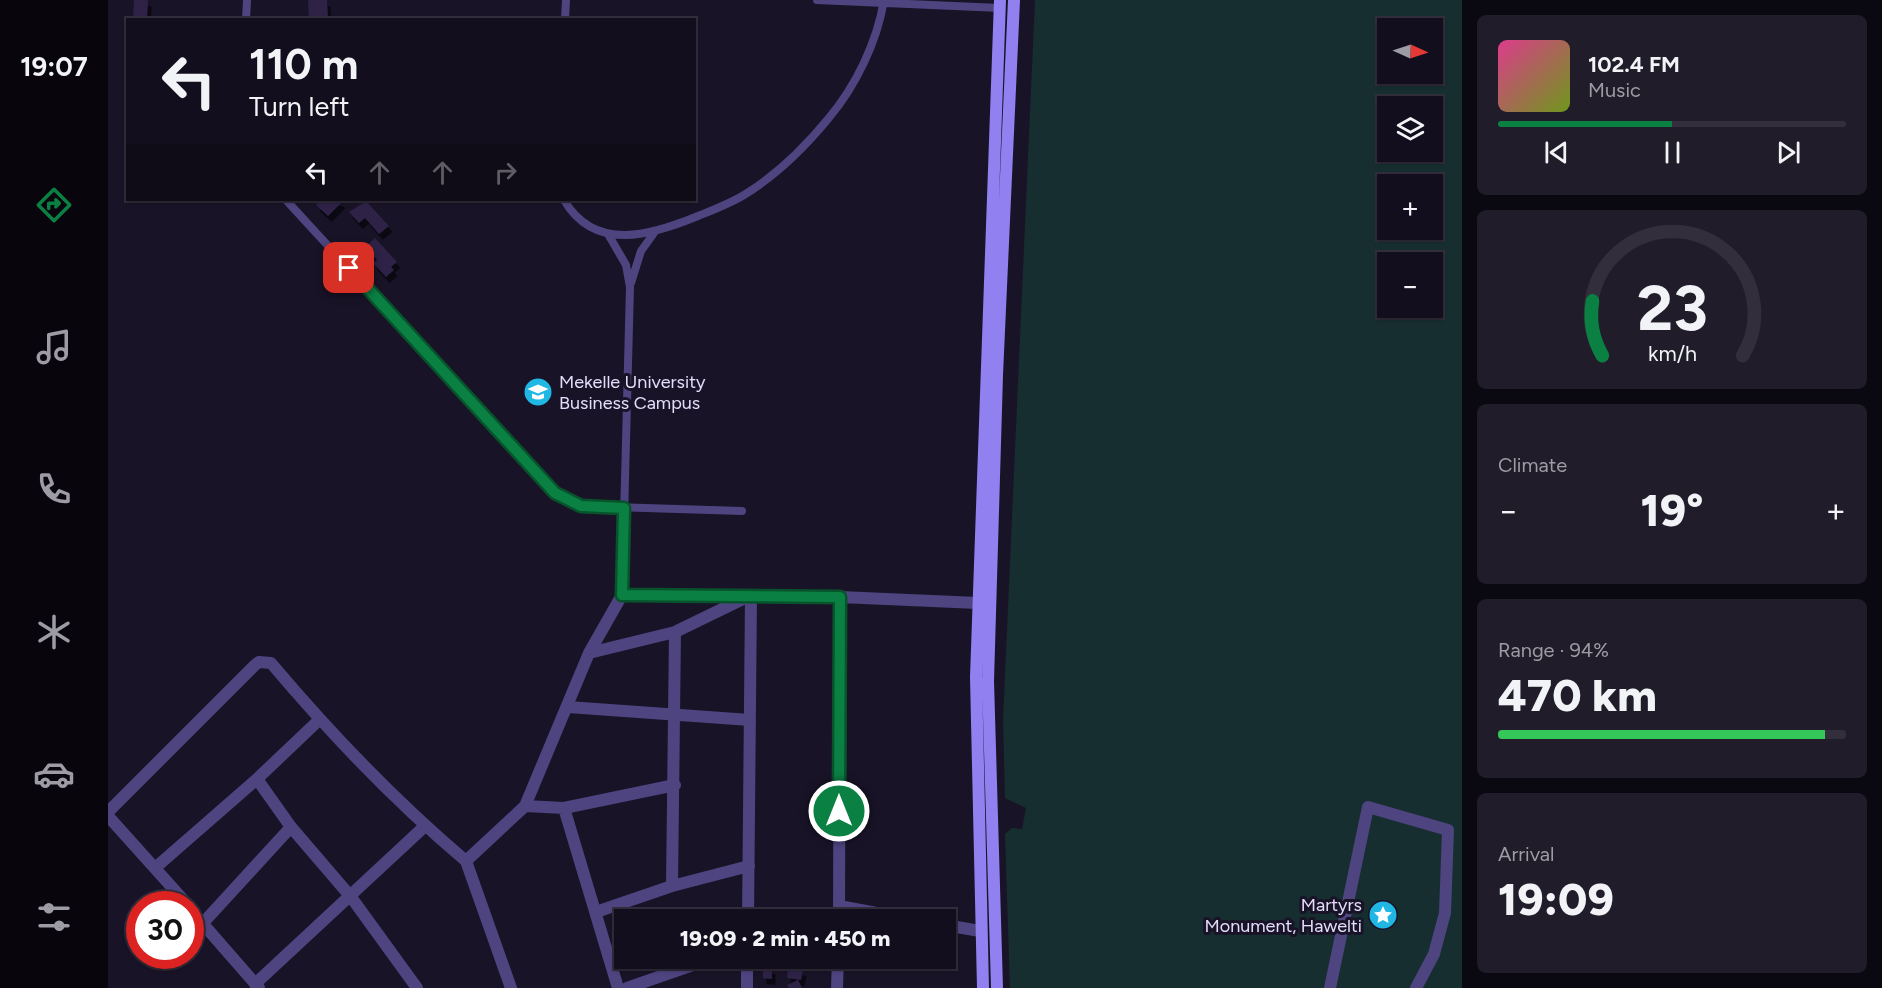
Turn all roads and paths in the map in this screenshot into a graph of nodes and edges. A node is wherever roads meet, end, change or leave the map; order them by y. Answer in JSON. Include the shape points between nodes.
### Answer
{"nodes":[{"id":1,"x":247,"y":0,"type":"edge"},
{"id":2,"x":566,"y":0,"type":"edge"},
{"id":3,"x":817,"y":0,"type":"edge"},
{"id":4,"x":1014,"y":0,"type":"edge"},
{"id":5,"x":884,"y":1,"type":"edge"},
{"id":6,"x":1000,"y":4,"type":"edge"},
{"id":7,"x":246,"y":18,"type":"edge"},
{"id":8,"x":565,"y":18,"type":"edge"},
{"id":9,"x":287,"y":201,"type":"edge"},
{"id":10,"x":565,"y":201,"type":"edge"},
{"id":11,"x":654,"y":233,"type":"junction"},
{"id":12,"x":608,"y":234,"type":"junction"},
{"id":13,"x":630,"y":287,"type":"junction"},
{"id":14,"x":624,"y":508,"type":"junction"},
{"id":15,"x":742,"y":511,"type":"dead end"},
{"id":16,"x":622,"y":595,"type":"junction"},
{"id":17,"x":751,"y":595,"type":"junction"},
{"id":18,"x":840,"y":597,"type":"junction"},
{"id":19,"x":978,"y":603,"type":"junction"},
{"id":20,"x":675,"y":632,"type":"junction"},
{"id":21,"x":589,"y":653,"type":"junction"},
{"id":22,"x":568,"y":707,"type":"junction"},
{"id":23,"x":675,"y":716,"type":"junction"},
{"id":24,"x":319,"y":720,"type":"junction"},
{"id":25,"x":750,"y":720,"type":"junction"},
{"id":26,"x":257,"y":779,"type":"junction"},
{"id":27,"x":675,"y":785,"type":"junction"},
{"id":28,"x":525,"y":806,"type":"junction"},
{"id":29,"x":564,"y":808,"type":"junction"},
{"id":30,"x":108,"y":814,"type":"edge"},
{"id":31,"x":425,"y":826,"type":"junction"},
{"id":32,"x":291,"y":827,"type":"junction"},
{"id":33,"x":466,"y":861,"type":"junction"},
{"id":34,"x":749,"y":866,"type":"junction"},
{"id":35,"x":155,"y":868,"type":"junction"},
{"id":36,"x":672,"y":886,"type":"junction"},
{"id":37,"x":175,"y":891,"type":"edge"},
{"id":38,"x":351,"y":897,"type":"junction"},
{"id":39,"x":839,"y":906,"type":"joint"},
{"id":40,"x":748,"y":909,"type":"edge"},
{"id":41,"x":855,"y":909,"type":"edge"},
{"id":42,"x":596,"y":912,"type":"junction"},
{"id":43,"x":204,"y":922,"type":"edge"},
{"id":44,"x":204,"y":924,"type":"edge"},
{"id":45,"x":956,"y":927,"type":"edge"},
{"id":46,"x":980,"y":931,"type":"junction"},
{"id":47,"x":681,"y":969,"type":"edge"},
{"id":48,"x":747,"y":969,"type":"edge"},
{"id":49,"x":838,"y":969,"type":"edge"},
{"id":50,"x":257,"y":986,"type":"edge"},
{"id":51,"x":417,"y":988,"type":"edge"},
{"id":52,"x":511,"y":988,"type":"edge"},
{"id":53,"x":618,"y":988,"type":"edge"},
{"id":54,"x":627,"y":988,"type":"edge"},
{"id":55,"x":747,"y":988,"type":"edge"},
{"id":56,"x":837,"y":988,"type":"edge"},
{"id":57,"x":983,"y":988,"type":"edge"},
{"id":58,"x":997,"y":988,"type":"edge"},
{"id":59,"x":1330,"y":988,"type":"edge"},
{"id":60,"x":1416,"y":988,"type":"edge"}],
"edges":[{"from":1,"to":7,"type":"lane"},
{"from":2,"to":8,"type":"lane"},
{"from":3,"to":5,"type":"lane"},
{"from":4,"to":58,"type":"main road","via":[[988,681]]},
{"from":5,"to":6,"type":"lane"},
{"from":5,"to":11,"type":"lane","via":[[859,72],[829,118],[809,139],[744,195]]},
{"from":6,"to":19,"type":"main road"},
{"from":9,"to":14,"type":"lane","via":[[555,493],[581,506]]},
{"from":10,"to":12,"type":"lane","via":[[592,228]]},
{"from":11,"to":12,"type":"lane"},
{"from":11,"to":13,"type":"lane","via":[[641,251]]},
{"from":12,"to":13,"type":"lane","via":[[626,265]]},
{"from":13,"to":14,"type":"lane"},
{"from":14,"to":15,"type":"lane"},
{"from":14,"to":16,"type":"lane"},
{"from":16,"to":17,"type":"street"},
{"from":16,"to":21,"type":"street"},
{"from":17,"to":18,"type":"street"},
{"from":17,"to":20,"type":"street"},
{"from":17,"to":25,"type":"street"},
{"from":18,"to":19,"type":"street"},
{"from":18,"to":39,"type":"street"},
{"from":19,"to":46,"type":"main road"},
{"from":20,"to":21,"type":"street"},
{"from":20,"to":23,"type":"street"},
{"from":21,"to":22,"type":"street"},
{"from":22,"to":23,"type":"street"},
{"from":22,"to":28,"type":"street"},
{"from":23,"to":25,"type":"street"},
{"from":23,"to":27,"type":"street"},
{"from":24,"to":26,"type":"street"},
{"from":24,"to":30,"type":"street","via":[[271,663],[259,662]]},
{"from":24,"to":31,"type":"street"},
{"from":25,"to":34,"type":"street"},
{"from":26,"to":32,"type":"street"},
{"from":26,"to":35,"type":"street"},
{"from":27,"to":29,"type":"street"},
{"from":27,"to":36,"type":"street"},
{"from":28,"to":29,"type":"street"},
{"from":28,"to":33,"type":"street"},
{"from":29,"to":42,"type":"street"},
{"from":30,"to":35,"type":"street"},
{"from":31,"to":33,"type":"street"},
{"from":31,"to":38,"type":"street"},
{"from":32,"to":38,"type":"street"},
{"from":32,"to":43,"type":"street"},
{"from":33,"to":52,"type":"street"},
{"from":34,"to":36,"type":"street"},
{"from":34,"to":40,"type":"street"},
{"from":35,"to":37,"type":"street"},
{"from":36,"to":42,"type":"street"},
{"from":38,"to":50,"type":"street"},
{"from":38,"to":51,"type":"street"},
{"from":39,"to":41,"type":"street"},
{"from":42,"to":53,"type":"street"},
{"from":44,"to":50,"type":"street"},
{"from":45,"to":46,"type":"street"},
{"from":46,"to":57,"type":"main road"},
{"from":47,"to":54,"type":"street"},
{"from":48,"to":55,"type":"street"},
{"from":49,"to":56,"type":"street"},
{"from":59,"to":60,"type":"street","via":[[1368,807],[1448,830],[1445,913],[1434,954]]}]}
